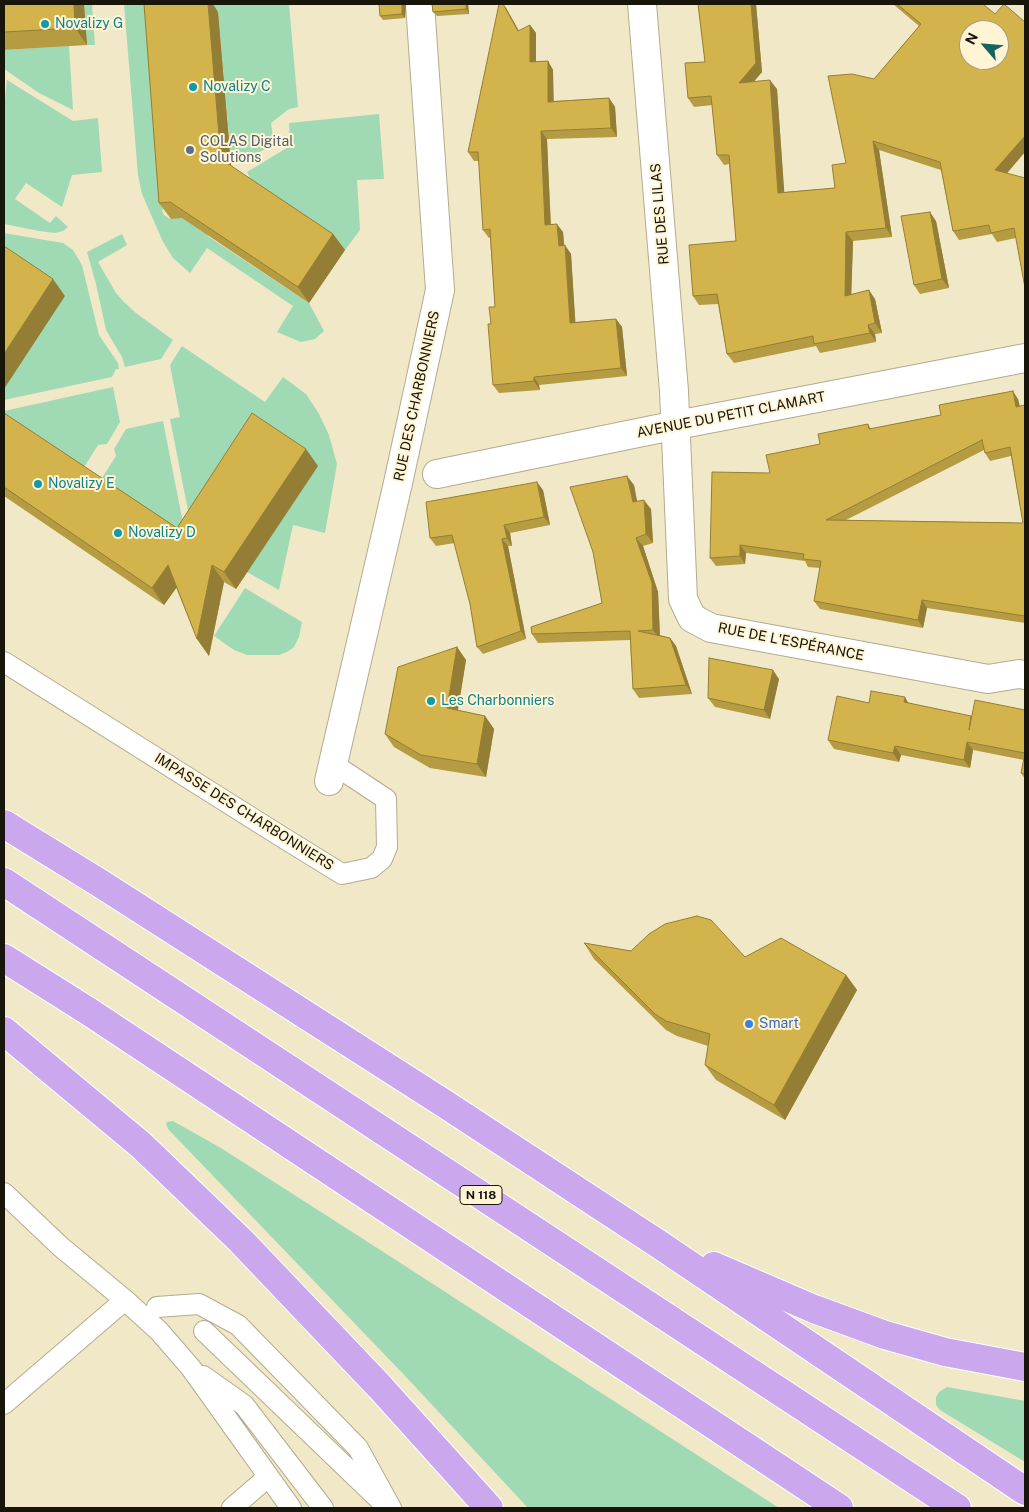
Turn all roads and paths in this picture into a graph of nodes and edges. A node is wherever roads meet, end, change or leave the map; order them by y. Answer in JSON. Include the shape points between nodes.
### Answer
{"nodes":[{"id":1,"x":420,"y":4,"type":"edge"},
{"id":2,"x":642,"y":4,"type":"edge"},
{"id":3,"x":1025,"y":358,"type":"edge"},
{"id":4,"x":676,"y":425,"type":"junction"},
{"id":5,"x":437,"y":474,"type":"dead end"},
{"id":6,"x":4,"y":662,"type":"edge"},
{"id":7,"x":1025,"y":675,"type":"edge"},
{"id":8,"x":331,"y":772,"type":"joint"},
{"id":9,"x":4,"y":824,"type":"edge"},
{"id":10,"x":4,"y":882,"type":"edge"},
{"id":11,"x":4,"y":958,"type":"edge"},
{"id":12,"x":4,"y":1031,"type":"edge"},
{"id":13,"x":4,"y":1194,"type":"edge"},
{"id":14,"x":657,"y":1242,"type":"junction"},
{"id":15,"x":125,"y":1300,"type":"junction"},
{"id":16,"x":156,"y":1307,"type":"dead end"},
{"id":17,"x":204,"y":1331,"type":"dead end"},
{"id":18,"x":1025,"y":1367,"type":"edge"},
{"id":19,"x":191,"y":1368,"type":"junction"},
{"id":20,"x":4,"y":1404,"type":"edge"},
{"id":21,"x":268,"y":1477,"type":"junction"},
{"id":22,"x":1025,"y":1492,"type":"edge"},
{"id":23,"x":232,"y":1508,"type":"edge"},
{"id":24,"x":291,"y":1508,"type":"edge"},
{"id":25,"x":323,"y":1508,"type":"edge"},
{"id":26,"x":390,"y":1508,"type":"edge"},
{"id":27,"x":490,"y":1508,"type":"edge"},
{"id":28,"x":839,"y":1508,"type":"edge"},
{"id":29,"x":957,"y":1508,"type":"edge"}],
"edges":[{"from":1,"to":8,"type":"street","name":"RUE DES CHARBONNIERS","via":[[440,290]]},
{"from":2,"to":4,"type":"street","name":"RUE DES LILAS"},
{"from":3,"to":4,"type":"street","name":"AVENUE DU PETIT CLAMART"},
{"from":4,"to":5,"type":"street","name":"AVENUE DU PETIT CLAMART"},
{"from":4,"to":7,"type":"street","name":"RUE DE L'ESPÉRANCE","via":[[683,599],[692,618],[712,628],[988,679]]},
{"from":6,"to":8,"type":"lane","name":"IMPASSE DES CHARBONNIERS","via":[[342,874],[371,868],[382,859],[387,847],[386,799]]},
{"from":9,"to":14,"type":"highway"},
{"from":10,"to":29,"type":"highway","number":"N 118"},
{"from":11,"to":28,"type":"highway"},
{"from":12,"to":27,"type":"highway","via":[[141,1145],[241,1241]]},
{"from":13,"to":15,"type":"lane"},
{"from":14,"to":18,"type":"highway","via":[[814,1309],[885,1335],[946,1352]]},
{"from":14,"to":22,"type":"highway"},
{"from":15,"to":19,"type":"lane","via":[[159,1331]]},
{"from":15,"to":20,"type":"lane"},
{"from":16,"to":26,"type":"lane","via":[[199,1304],[238,1325],[358,1448]]},
{"from":17,"to":26,"type":"lane"},
{"from":19,"to":21,"type":"lane"},
{"from":19,"to":25,"type":"lane","via":[[244,1405]]},
{"from":21,"to":23,"type":"lane"},
{"from":21,"to":24,"type":"lane"}]}
